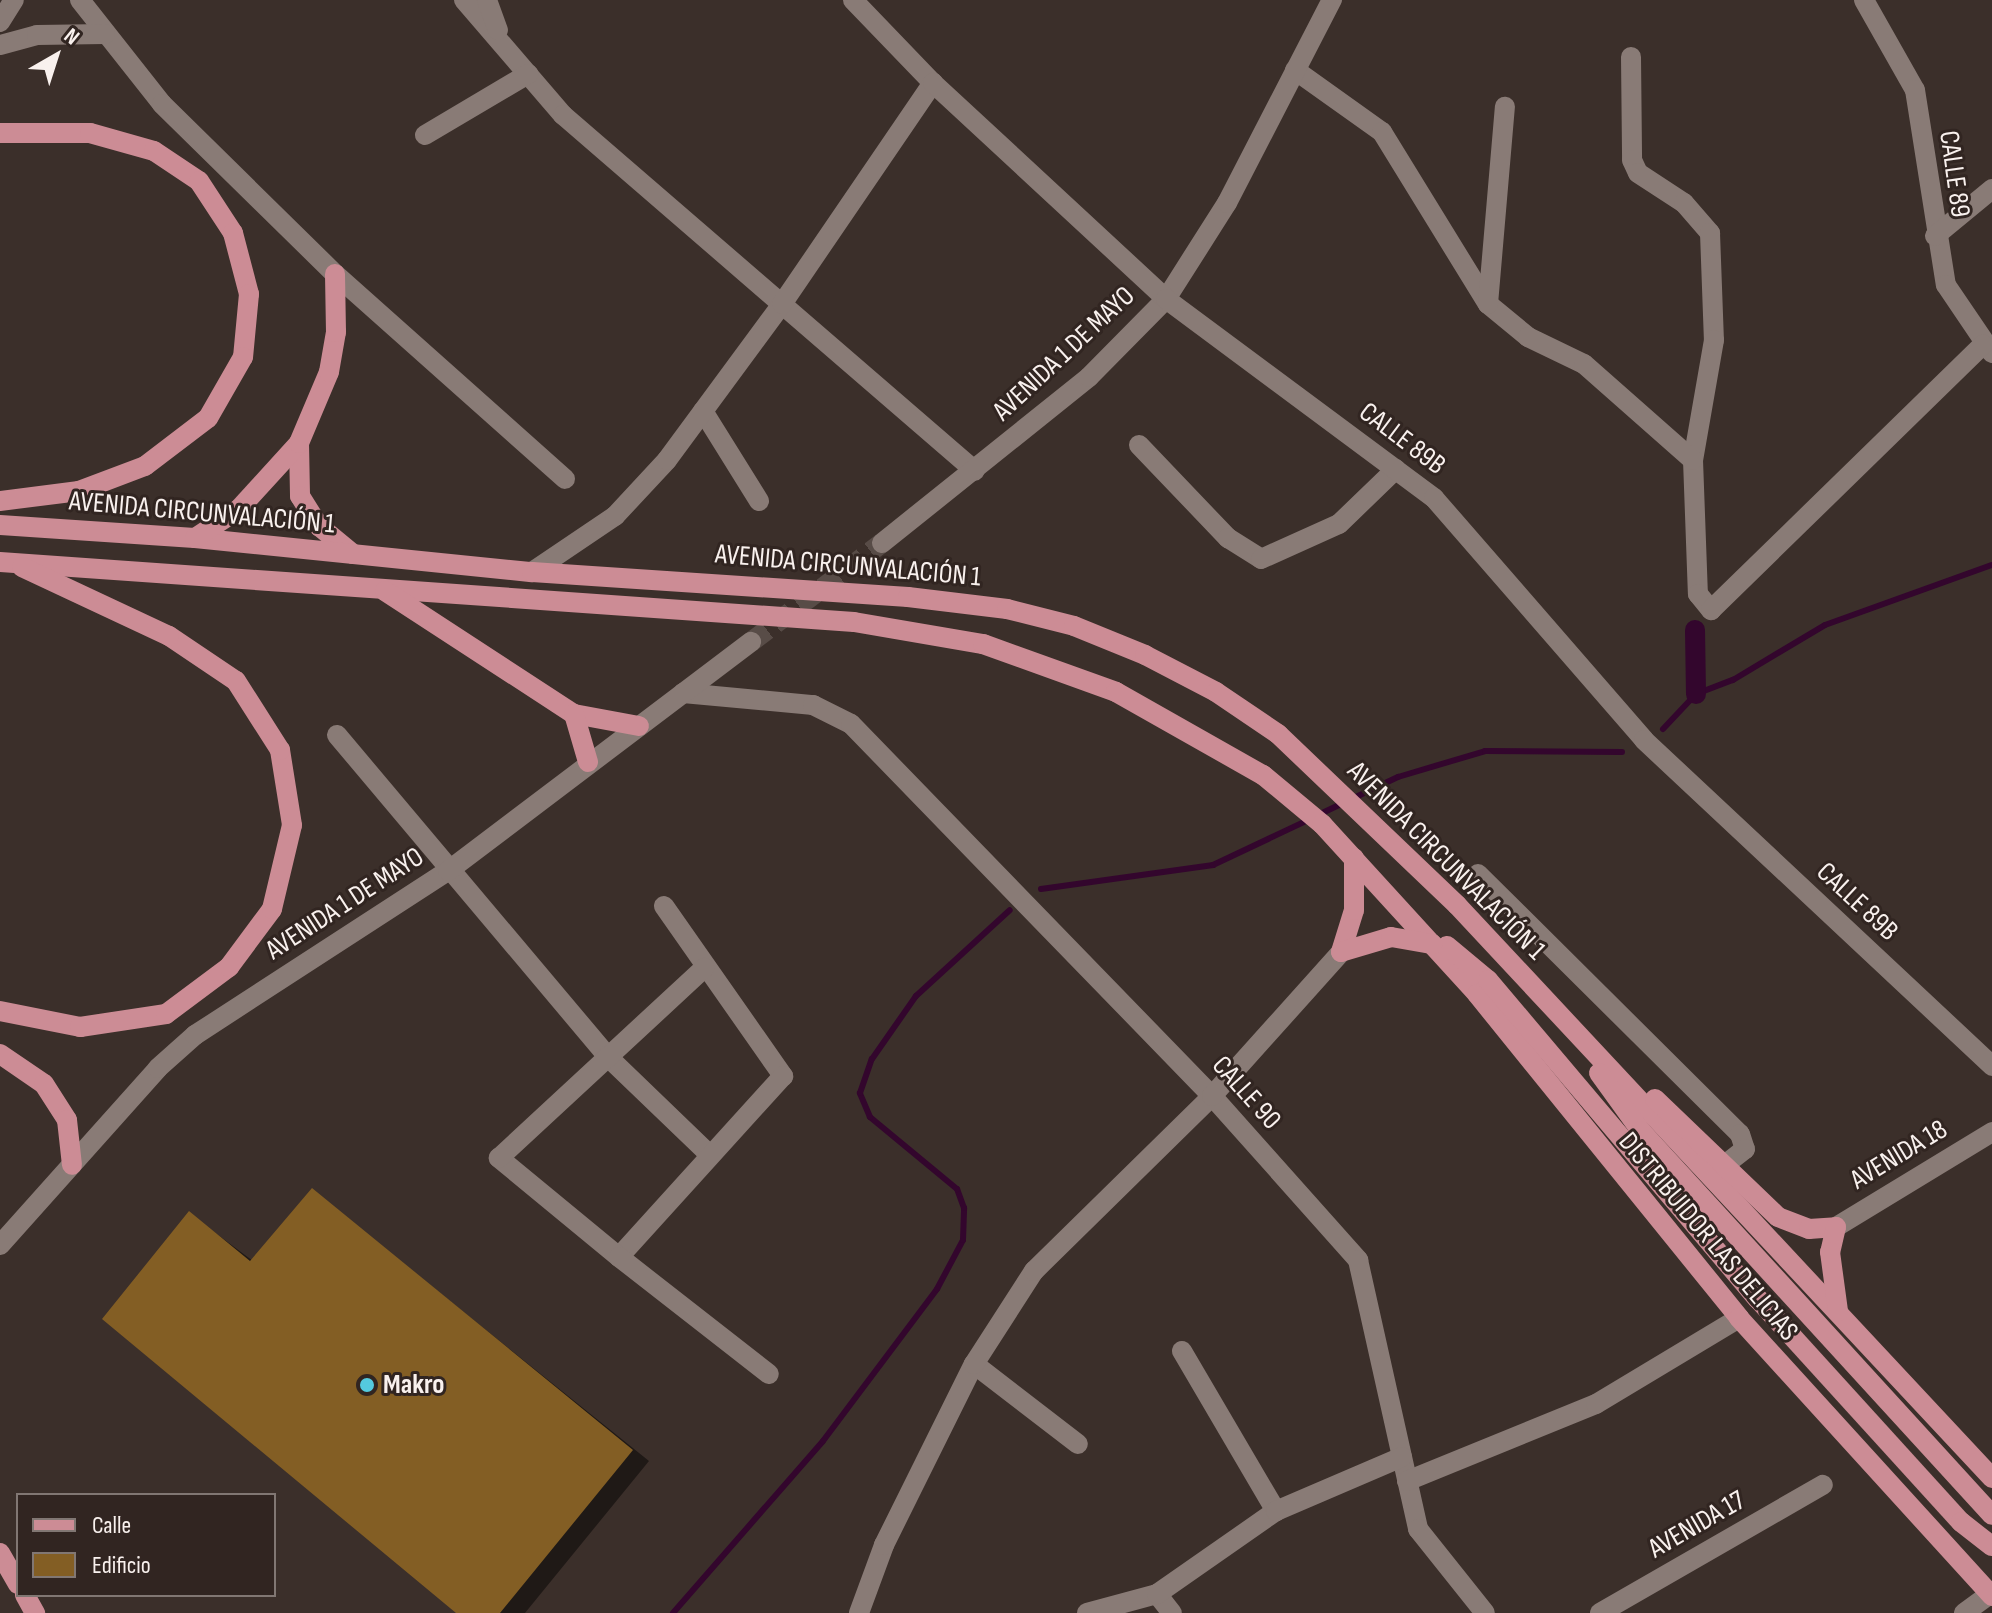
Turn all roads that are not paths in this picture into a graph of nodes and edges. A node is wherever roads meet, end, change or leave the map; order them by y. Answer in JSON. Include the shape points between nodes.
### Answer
{"nodes":[{"id":1,"x":14,"y":0,"type":"edge"},
{"id":2,"x":80,"y":0,"type":"edge"},
{"id":3,"x":464,"y":0,"type":"edge"},
{"id":4,"x":487,"y":0,"type":"edge"},
{"id":5,"x":853,"y":0,"type":"edge"},
{"id":6,"x":1332,"y":0,"type":"edge"},
{"id":7,"x":1864,"y":0,"type":"edge"},
{"id":8,"x":0,"y":22,"type":"edge"},
{"id":9,"x":105,"y":34,"type":"junction"},
{"id":10,"x":502,"y":42,"type":"junction"},
{"id":11,"x":0,"y":45,"type":"edge"},
{"id":12,"x":1631,"y":57,"type":"dead end"},
{"id":13,"x":1295,"y":70,"type":"junction"},
{"id":14,"x":528,"y":74,"type":"junction"},
{"id":15,"x":933,"y":83,"type":"junction"},
{"id":16,"x":1505,"y":107,"type":"dead end"},
{"id":17,"x":0,"y":133,"type":"edge"},
{"id":18,"x":425,"y":135,"type":"dead end"},
{"id":19,"x":1992,"y":189,"type":"edge"},
{"id":20,"x":1935,"y":236,"type":"junction"},
{"id":21,"x":335,"y":274,"type":"junction"},
{"id":22,"x":1166,"y":299,"type":"junction"},
{"id":23,"x":782,"y":304,"type":"junction"},
{"id":24,"x":1488,"y":304,"type":"junction"},
{"id":25,"x":1988,"y":349,"type":"edge"},
{"id":26,"x":703,"y":411,"type":"junction"},
{"id":27,"x":299,"y":443,"type":"junction"},
{"id":28,"x":1139,"y":445,"type":"dead end"},
{"id":29,"x":1693,"y":460,"type":"junction"},
{"id":30,"x":1396,"y":469,"type":"junction"},
{"id":31,"x":975,"y":471,"type":"junction"},
{"id":32,"x":565,"y":479,"type":"dead end"},
{"id":33,"x":0,"y":501,"type":"edge"},
{"id":34,"x":759,"y":501,"type":"dead end"},
{"id":35,"x":0,"y":525,"type":"edge"},
{"id":36,"x":195,"y":538,"type":"junction"},
{"id":37,"x":882,"y":543,"type":"tunnel mouth"},
{"id":38,"x":353,"y":554,"type":"junction"},
{"id":39,"x":6,"y":562,"type":"edge"},
{"id":40,"x":532,"y":572,"type":"junction"},
{"id":41,"x":381,"y":589,"type":"junction"},
{"id":42,"x":751,"y":642,"type":"tunnel mouth"},
{"id":43,"x":683,"y":693,"type":"junction"},
{"id":44,"x":574,"y":714,"type":"junction"},
{"id":45,"x":639,"y":726,"type":"junction"},
{"id":46,"x":337,"y":735,"type":"dead end"},
{"id":47,"x":588,"y":762,"type":"junction"},
{"id":48,"x":1354,"y":858,"type":"junction"},
{"id":49,"x":448,"y":871,"type":"junction"},
{"id":50,"x":1478,"y":874,"type":"dead end"},
{"id":51,"x":1395,"y":903,"type":"junction"},
{"id":52,"x":664,"y":906,"type":"dead end"},
{"id":53,"x":1432,"y":944,"type":"junction"},
{"id":54,"x":1341,"y":952,"type":"junction"},
{"id":55,"x":704,"y":968,"type":"junction"},
{"id":56,"x":1551,"y":1005,"type":"junction"},
{"id":57,"x":0,"y":1011,"type":"edge"},
{"id":58,"x":0,"y":1054,"type":"edge"},
{"id":59,"x":607,"y":1056,"type":"junction"},
{"id":60,"x":1992,"y":1066,"type":"edge"},
{"id":61,"x":1212,"y":1096,"type":"junction"},
{"id":62,"x":1992,"y":1132,"type":"edge"},
{"id":63,"x":710,"y":1155,"type":"junction"},
{"id":64,"x":1726,"y":1164,"type":"junction"},
{"id":65,"x":72,"y":1165,"type":"junction"},
{"id":66,"x":1836,"y":1227,"type":"junction"},
{"id":67,"x":0,"y":1245,"type":"edge"},
{"id":68,"x":619,"y":1257,"type":"junction"},
{"id":69,"x":1838,"y":1311,"type":"junction"},
{"id":70,"x":1739,"y":1318,"type":"junction"},
{"id":71,"x":1182,"y":1351,"type":"dead end"},
{"id":72,"x":974,"y":1364,"type":"junction"},
{"id":73,"x":769,"y":1374,"type":"dead end"},
{"id":74,"x":1078,"y":1444,"type":"dead end"},
{"id":75,"x":1402,"y":1457,"type":"junction"},
{"id":76,"x":1992,"y":1478,"type":"edge"},
{"id":77,"x":1407,"y":1481,"type":"junction"},
{"id":78,"x":1823,"y":1485,"type":"dead end"},
{"id":79,"x":1276,"y":1511,"type":"junction"},
{"id":80,"x":1992,"y":1515,"type":"edge"},
{"id":81,"x":1992,"y":1546,"type":"edge"},
{"id":82,"x":0,"y":1553,"type":"edge"},
{"id":83,"x":16,"y":1581,"type":"edge"},
{"id":84,"x":1157,"y":1594,"type":"junction"},
{"id":85,"x":1991,"y":1595,"type":"edge"},
{"id":86,"x":859,"y":1613,"type":"edge"},
{"id":87,"x":1087,"y":1613,"type":"edge"},
{"id":88,"x":1172,"y":1613,"type":"edge"},
{"id":89,"x":1485,"y":1613,"type":"edge"},
{"id":90,"x":1600,"y":1613,"type":"edge"},
{"id":91,"x":1964,"y":1613,"type":"edge"}],
"edges":[{"from":1,"to":8,"type":"street"},
{"from":2,"to":9,"type":"street"},
{"from":3,"to":10,"type":"street"},
{"from":4,"to":10,"type":"street"},
{"from":5,"to":15,"type":"street","name":"CALLE 89B"},
{"from":6,"to":13,"type":"street","name":"AVENIDA 1 DE MAYO"},
{"from":7,"to":20,"type":"street","name":"CALLE 89","via":[[1915,90]]},
{"from":9,"to":11,"type":"street","via":[[37,35]]},
{"from":9,"to":21,"type":"street","via":[[162,104]]},
{"from":10,"to":14,"type":"street"},
{"from":12,"to":29,"type":"street","via":[[1632,160],[1638,173],[1684,203],[1710,233],[1714,340]]},
{"from":13,"to":22,"type":"street","name":"AVENIDA 1 DE MAYO","via":[[1227,203]]},
{"from":13,"to":24,"type":"street","via":[[1382,132]]},
{"from":14,"to":18,"type":"street"},
{"from":14,"to":23,"type":"street","via":[[563,115]]},
{"from":15,"to":22,"type":"street","name":"CALLE 89B"},
{"from":15,"to":23,"type":"street"},
{"from":16,"to":24,"type":"street"},
{"from":17,"to":33,"type":"main road","via":[[90,133],[154,151],[199,181],[233,233],[249,294],[243,357],[208,418],[145,466],[79,491]]},
{"from":19,"to":20,"type":"street"},
{"from":20,"to":25,"type":"street","name":"CALLE 89","via":[[1953,302]]},
{"from":21,"to":27,"type":"main road","via":[[336,332],[329,372]]},
{"from":21,"to":32,"type":"street"},
{"from":22,"to":30,"type":"street","name":"CALLE 89B"},
{"from":22,"to":31,"type":"street","name":"AVENIDA 1 DE MAYO","via":[[1089,377]]},
{"from":23,"to":26,"type":"street"},
{"from":23,"to":31,"type":"street"},
{"from":24,"to":29,"type":"street","via":[[1528,337],[1584,364]]},
{"from":25,"to":29,"type":"street","via":[[1711,610],[1698,594]]},
{"from":26,"to":34,"type":"street"},
{"from":26,"to":40,"type":"street","via":[[615,516]]},
{"from":27,"to":36,"type":"main road","via":[[239,509]]},
{"from":27,"to":38,"type":"main road","via":[[300,496],[319,526]]},
{"from":28,"to":30,"type":"street","via":[[1228,538],[1261,559],[1339,524]]},
{"from":30,"to":60,"type":"street","name":"CALLE 89B","via":[[1434,498],[1644,740]]},
{"from":31,"to":37,"type":"street","name":"AVENIDA 1 DE MAYO"},
{"from":35,"to":36,"type":"main road","name":"AVENIDA CIRCUNVALACIÓN 1"},
{"from":36,"to":38,"type":"main road","name":"AVENIDA CIRCUNVALACIÓN 1"},
{"from":38,"to":40,"type":"main road","name":"AVENIDA CIRCUNVALACIÓN 1"},
{"from":39,"to":41,"type":"main road","name":"AVENIDA CIRCUNVALACIÓN 1"},
{"from":39,"to":57,"type":"main road","via":[[169,636],[236,681],[280,750],[292,825],[272,909],[229,967],[166,1014],[80,1027]]},
{"from":40,"to":56,"type":"main road","name":"AVENIDA CIRCUNVALACIÓN 1","via":[[795,587],[1020,612],[1074,626],[1145,655],[1216,692],[1278,734]]},
{"from":41,"to":44,"type":"main road"},
{"from":41,"to":48,"type":"main road","name":"AVENIDA CIRCUNVALACIÓN 1","via":[[854,622],[983,644],[1116,692],[1215,744],[1322,824]]},
{"from":42,"to":43,"type":"street","name":"AVENIDA 1 DE MAYO"},
{"from":43,"to":45,"type":"street","name":"AVENIDA 1 DE MAYO"},
{"from":43,"to":61,"type":"street","name":"CALLE 90","via":[[813,705],[851,724]]},
{"from":44,"to":45,"type":"main road"},
{"from":44,"to":47,"type":"main road"},
{"from":45,"to":47,"type":"street","name":"AVENIDA 1 DE MAYO"},
{"from":46,"to":49,"type":"street"},
{"from":47,"to":49,"type":"street","name":"AVENIDA 1 DE MAYO"},
{"from":48,"to":51,"type":"main road","name":"AVENIDA CIRCUNVALACIÓN 1"},
{"from":48,"to":54,"type":"main road","via":[[1354,910]]},
{"from":49,"to":59,"type":"street"},
{"from":49,"to":65,"type":"street","name":"AVENIDA 1 DE MAYO","via":[[195,1035],[158,1068]]},
{"from":50,"to":64,"type":"street","via":[[1740,1134],[1745,1149]]},
{"from":51,"to":53,"type":"main road","name":"DISTRIBUIDOR LAS DELICIAS"},
{"from":51,"to":81,"type":"main road","via":[[1488,980],[1758,1299],[1961,1522]]},
{"from":52,"to":55,"type":"street"},
{"from":53,"to":54,"type":"main road","via":[[1391,937]]},
{"from":53,"to":70,"type":"main road","name":"DISTRIBUIDOR LAS DELICIAS"},
{"from":54,"to":61,"type":"street"},
{"from":55,"to":59,"type":"street"},
{"from":55,"to":63,"type":"street","via":[[783,1076]]},
{"from":56,"to":64,"type":"main road"},
{"from":56,"to":69,"type":"main road","name":"DISTRIBUIDOR LAS DELICIAS"},
{"from":56,"to":80,"type":"main road","via":[[1641,1131]]},
{"from":58,"to":65,"type":"main road","via":[[44,1084],[67,1120]]},
{"from":59,"to":63,"type":"street"},
{"from":59,"to":68,"type":"street","via":[[499,1158]]},
{"from":61,"to":72,"type":"street","via":[[1034,1271]]},
{"from":61,"to":75,"type":"street","name":"CALLE 90","via":[[1358,1260]]},
{"from":62,"to":66,"type":"street","name":"AVENIDA 18"},
{"from":63,"to":68,"type":"street"},
{"from":64,"to":66,"type":"main road","via":[[1778,1217],[1809,1229]]},
{"from":65,"to":67,"type":"street","name":"AVENIDA 1 DE MAYO"},
{"from":66,"to":69,"type":"main road","via":[[1830,1252]]},
{"from":68,"to":73,"type":"street"},
{"from":69,"to":76,"type":"main road","name":"DISTRIBUIDOR LAS DELICIAS"},
{"from":70,"to":77,"type":"street","via":[[1596,1404]]},
{"from":70,"to":85,"type":"main road","name":"DISTRIBUIDOR LAS DELICIAS"},
{"from":71,"to":79,"type":"street"},
{"from":72,"to":74,"type":"street"},
{"from":72,"to":86,"type":"street","via":[[884,1545]]},
{"from":75,"to":77,"type":"street","name":"CALLE 90"},
{"from":75,"to":79,"type":"street"},
{"from":77,"to":89,"type":"street","name":"CALLE 90","via":[[1418,1529]]},
{"from":78,"to":90,"type":"street","name":"AVENIDA 17"},
{"from":79,"to":84,"type":"street"},
{"from":82,"to":83,"type":"main road"},
{"from":84,"to":87,"type":"street"},
{"from":84,"to":88,"type":"street"},
{"from":85,"to":91,"type":"street"}]}
